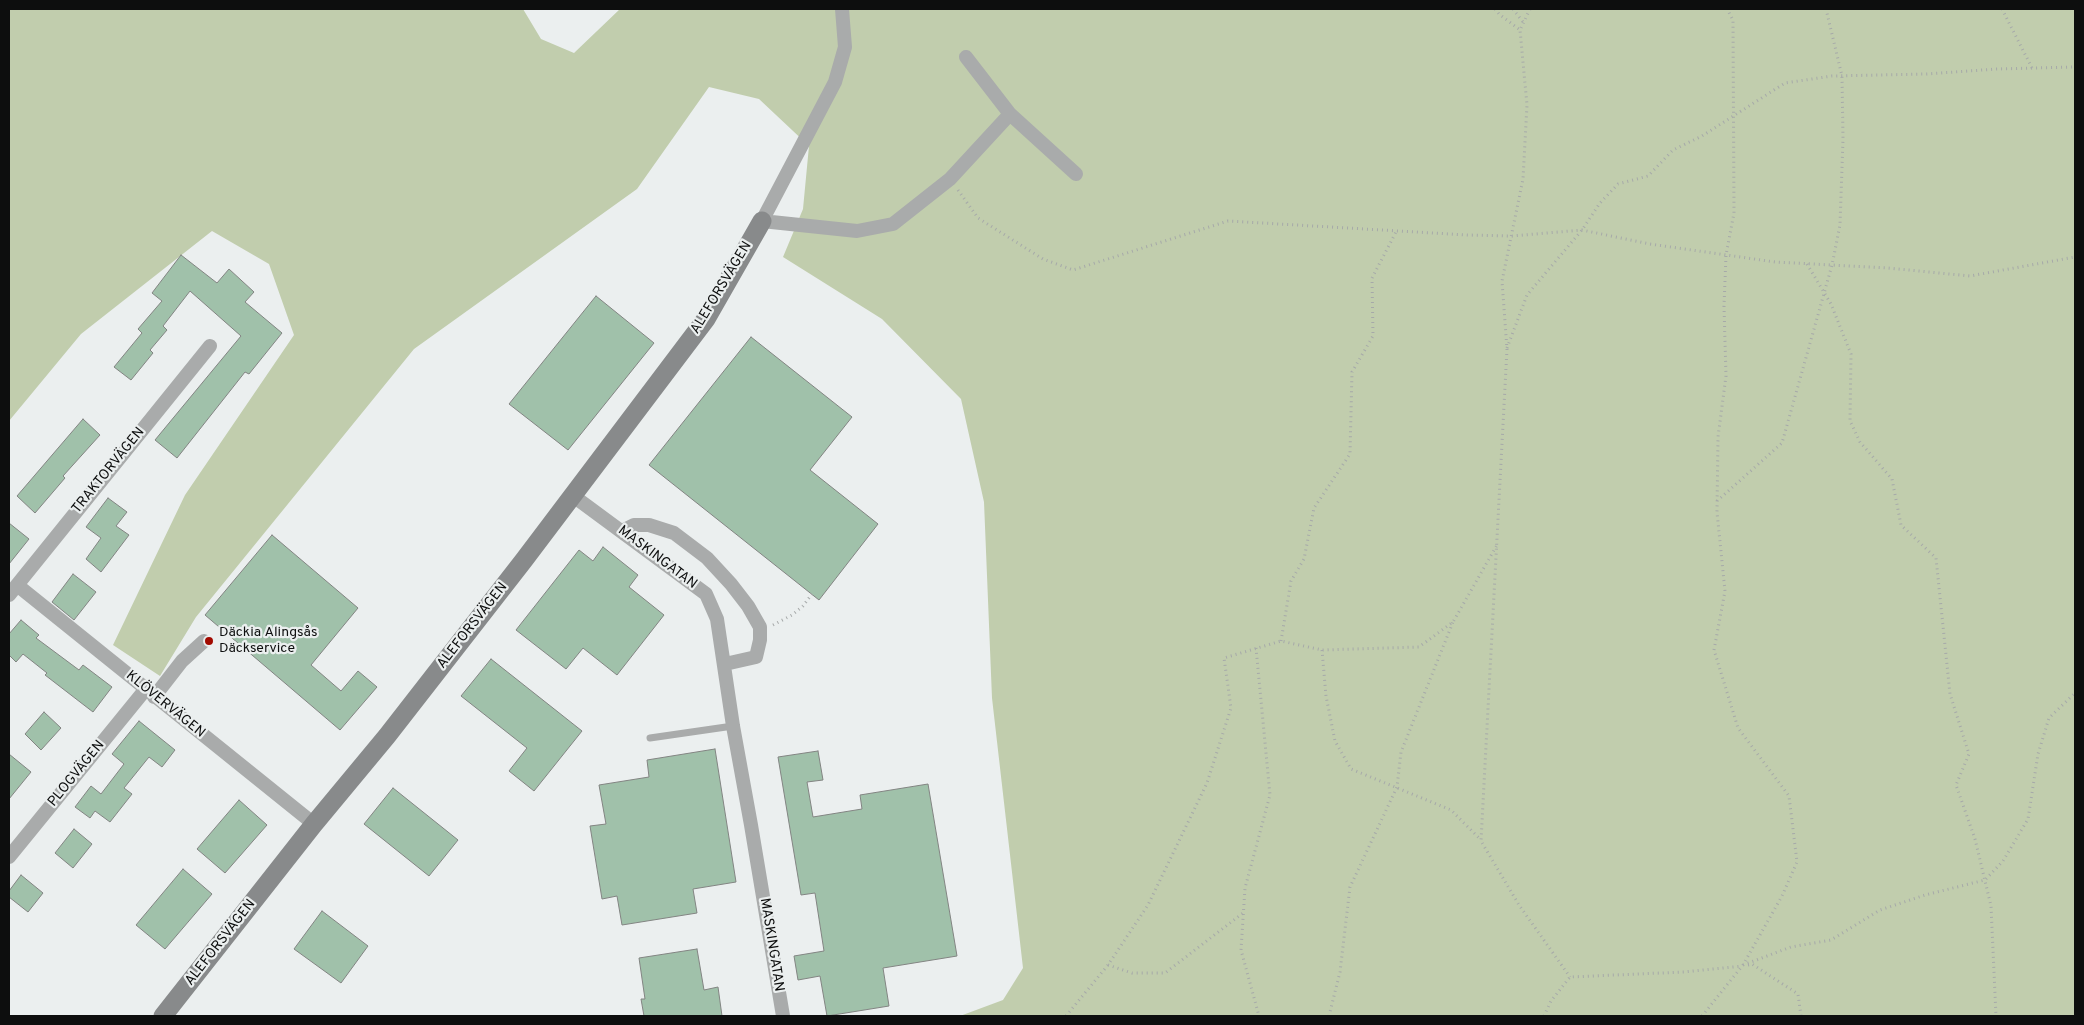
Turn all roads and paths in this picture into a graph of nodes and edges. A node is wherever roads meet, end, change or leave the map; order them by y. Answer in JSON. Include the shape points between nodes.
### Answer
{"nodes":[{"id":1,"x":842,"y":9,"type":"edge"},
{"id":2,"x":1495,"y":9,"type":"edge"},
{"id":3,"x":1513,"y":9,"type":"edge"},
{"id":4,"x":1530,"y":9,"type":"edge"},
{"id":5,"x":1727,"y":9,"type":"edge"},
{"id":6,"x":1826,"y":9,"type":"edge"},
{"id":7,"x":2002,"y":9,"type":"edge"},
{"id":8,"x":1522,"y":20,"type":"junction"},
{"id":9,"x":1520,"y":30,"type":"junction"},
{"id":10,"x":966,"y":57,"type":"dead end"},
{"id":11,"x":2075,"y":67,"type":"edge"},
{"id":12,"x":2032,"y":68,"type":"junction"},
{"id":13,"x":1842,"y":76,"type":"junction"},
{"id":14,"x":1010,"y":114,"type":"junction"},
{"id":15,"x":1734,"y":115,"type":"junction"},
{"id":16,"x":1076,"y":174,"type":"dead end"},
{"id":17,"x":950,"y":179,"type":"junction"},
{"id":18,"x":762,"y":220,"type":"junction"},
{"id":19,"x":1582,"y":230,"type":"junction"},
{"id":20,"x":1396,"y":232,"type":"junction"},
{"id":21,"x":1512,"y":236,"type":"junction"},
{"id":22,"x":1726,"y":255,"type":"junction"},
{"id":23,"x":2075,"y":256,"type":"edge"},
{"id":24,"x":1807,"y":264,"type":"junction"},
{"id":25,"x":1832,"y":265,"type":"junction"},
{"id":26,"x":1824,"y":291,"type":"junction"},
{"id":27,"x":210,"y":346,"type":"dead end"},
{"id":28,"x":1507,"y":349,"type":"junction"},
{"id":29,"x":572,"y":495,"type":"junction"},
{"id":30,"x":1717,"y":501,"type":"junction"},
{"id":31,"x":622,"y":531,"type":"junction"},
{"id":32,"x":1497,"y":544,"type":"junction"},
{"id":33,"x":13,"y":590,"type":"edge"},
{"id":34,"x":812,"y":594,"type":"dead end"},
{"id":35,"x":1453,"y":622,"type":"junction"},
{"id":36,"x":760,"y":628,"type":"junction"},
{"id":37,"x":1281,"y":640,"type":"junction"},
{"id":38,"x":204,"y":641,"type":"dead end"},
{"id":39,"x":1256,"y":648,"type":"junction"},
{"id":40,"x":1322,"y":650,"type":"junction"},
{"id":41,"x":725,"y":664,"type":"junction"},
{"id":42,"x":149,"y":693,"type":"junction"},
{"id":43,"x":2075,"y":693,"type":"edge"},
{"id":44,"x":732,"y":726,"type":"junction"},
{"id":45,"x":650,"y":738,"type":"dead end"},
{"id":46,"x":1398,"y":788,"type":"junction"},
{"id":47,"x":314,"y":824,"type":"junction"},
{"id":48,"x":1481,"y":841,"type":"junction"},
{"id":49,"x":9,"y":857,"type":"edge"},
{"id":50,"x":1985,"y":880,"type":"junction"},
{"id":51,"x":1244,"y":912,"type":"junction"},
{"id":52,"x":1108,"y":964,"type":"junction"},
{"id":53,"x":1743,"y":965,"type":"junction"},
{"id":54,"x":1570,"y":977,"type":"junction"},
{"id":55,"x":163,"y":1016,"type":"edge"},
{"id":56,"x":783,"y":1016,"type":"edge"},
{"id":57,"x":1066,"y":1016,"type":"edge"},
{"id":58,"x":1259,"y":1016,"type":"edge"},
{"id":59,"x":1330,"y":1016,"type":"edge"},
{"id":60,"x":1544,"y":1016,"type":"edge"},
{"id":61,"x":1702,"y":1016,"type":"edge"},
{"id":62,"x":1801,"y":1016,"type":"edge"},
{"id":63,"x":1996,"y":1016,"type":"edge"}],
"edges":[{"from":1,"to":18,"type":"street","name":"ALEFORSVÄGEN","via":[[845,48],[835,82]]},
{"from":2,"to":9,"type":"path"},
{"from":3,"to":8,"type":"path"},
{"from":4,"to":8,"type":"path"},
{"from":5,"to":15,"type":"path","via":[[1733,20]]},
{"from":6,"to":13,"type":"path"},
{"from":7,"to":12,"type":"path"},
{"from":8,"to":9,"type":"path"},
{"from":9,"to":21,"type":"path","via":[[1527,104],[1523,179]]},
{"from":10,"to":14,"type":"street"},
{"from":11,"to":12,"type":"path"},
{"from":12,"to":13,"type":"path"},
{"from":13,"to":15,"type":"path","via":[[1785,83]]},
{"from":13,"to":25,"type":"path","via":[[1844,140],[1840,216]]},
{"from":14,"to":16,"type":"street"},
{"from":14,"to":17,"type":"street"},
{"from":15,"to":19,"type":"path","via":[[1673,150],[1648,176],[1618,184]]},
{"from":15,"to":22,"type":"path","via":[[1734,213]]},
{"from":17,"to":18,"type":"street","via":[[893,224],[857,231]]},
{"from":17,"to":20,"type":"path","via":[[978,218],[1043,259],[1073,270],[1228,221]]},
{"from":18,"to":29,"type":"street","name":"ALEFORSVÄGEN","via":[[706,319]]},
{"from":19,"to":21,"type":"path"},
{"from":19,"to":22,"type":"path"},
{"from":19,"to":28,"type":"path","via":[[1527,294]]},
{"from":20,"to":21,"type":"path"},
{"from":20,"to":37,"type":"path","via":[[1372,278],[1373,336],[1352,372],[1350,454],[1314,508],[1304,559],[1291,581]]},
{"from":21,"to":28,"type":"path","via":[[1502,282]]},
{"from":22,"to":24,"type":"path"},
{"from":22,"to":30,"type":"path","via":[[1726,376],[1718,436]]},
{"from":23,"to":25,"type":"path","via":[[1970,276]]},
{"from":24,"to":25,"type":"path"},
{"from":24,"to":26,"type":"path"},
{"from":25,"to":26,"type":"path"},
{"from":26,"to":30,"type":"path","via":[[1782,443]]},
{"from":26,"to":50,"type":"path","via":[[1851,354],[1850,421],[1860,442],[1892,479],[1901,525],[1936,558],[1950,694],[1969,754],[1956,785]]},
{"from":27,"to":33,"type":"street","name":"TRAKTORVÄGEN"},
{"from":28,"to":32,"type":"path"},
{"from":29,"to":31,"type":"street","name":"MASKINGATAN"},
{"from":29,"to":47,"type":"street","name":"ALEFORSVÄGEN","via":[[387,736]]},
{"from":30,"to":53,"type":"path","via":[[1725,591],[1714,650],[1738,728],[1789,796],[1797,862],[1782,896]]},
{"from":31,"to":36,"type":"street","via":[[634,525],[649,525],[674,533],[707,558],[731,584]]},
{"from":31,"to":41,"type":"street","name":"MASKINGATAN","via":[[706,594],[717,619]]},
{"from":32,"to":35,"type":"path"},
{"from":32,"to":48,"type":"path"},
{"from":33,"to":42,"type":"street","name":"KLÖVERVÄGEN"},
{"from":34,"to":36,"type":"path","via":[[792,615],[778,624]]},
{"from":35,"to":40,"type":"path","via":[[1420,647]]},
{"from":35,"to":46,"type":"path","via":[[1401,752]]},
{"from":36,"to":41,"type":"street","via":[[756,657]]},
{"from":37,"to":39,"type":"path"},
{"from":37,"to":40,"type":"path"},
{"from":38,"to":42,"type":"street","name":"PLOGVÄGEN"},
{"from":39,"to":51,"type":"path","via":[[1270,795],[1245,888]]},
{"from":39,"to":52,"type":"path","via":[[1224,658],[1231,708],[1206,783],[1148,905]]},
{"from":40,"to":46,"type":"path","via":[[1326,696],[1335,741],[1351,769]]},
{"from":41,"to":44,"type":"street","name":"MASKINGATAN"},
{"from":42,"to":47,"type":"street","name":"KLÖVERVÄGEN"},
{"from":42,"to":49,"type":"street","name":"PLOGVÄGEN"},
{"from":43,"to":50,"type":"path","via":[[2049,718],[2038,754],[2028,820],[2003,860]]},
{"from":44,"to":45,"type":"lane"},
{"from":44,"to":56,"type":"street","name":"MASKINGATAN","via":[[752,825]]},
{"from":46,"to":48,"type":"path","via":[[1451,810]]},
{"from":46,"to":59,"type":"path","via":[[1350,887],[1340,972]]},
{"from":47,"to":55,"type":"street","name":"ALEFORSVÄGEN"},
{"from":48,"to":54,"type":"path","via":[[1519,905]]},
{"from":50,"to":53,"type":"path","via":[[1880,910],[1830,940],[1791,947]]},
{"from":50,"to":63,"type":"path","via":[[1991,906]]},
{"from":51,"to":52,"type":"path","via":[[1165,972],[1132,973]]},
{"from":51,"to":58,"type":"path","via":[[1241,950]]},
{"from":52,"to":57,"type":"path"},
{"from":53,"to":54,"type":"path","via":[[1684,972]]},
{"from":53,"to":61,"type":"path"},
{"from":53,"to":62,"type":"path","via":[[1752,964],[1798,994]]},
{"from":54,"to":60,"type":"path"}]}
